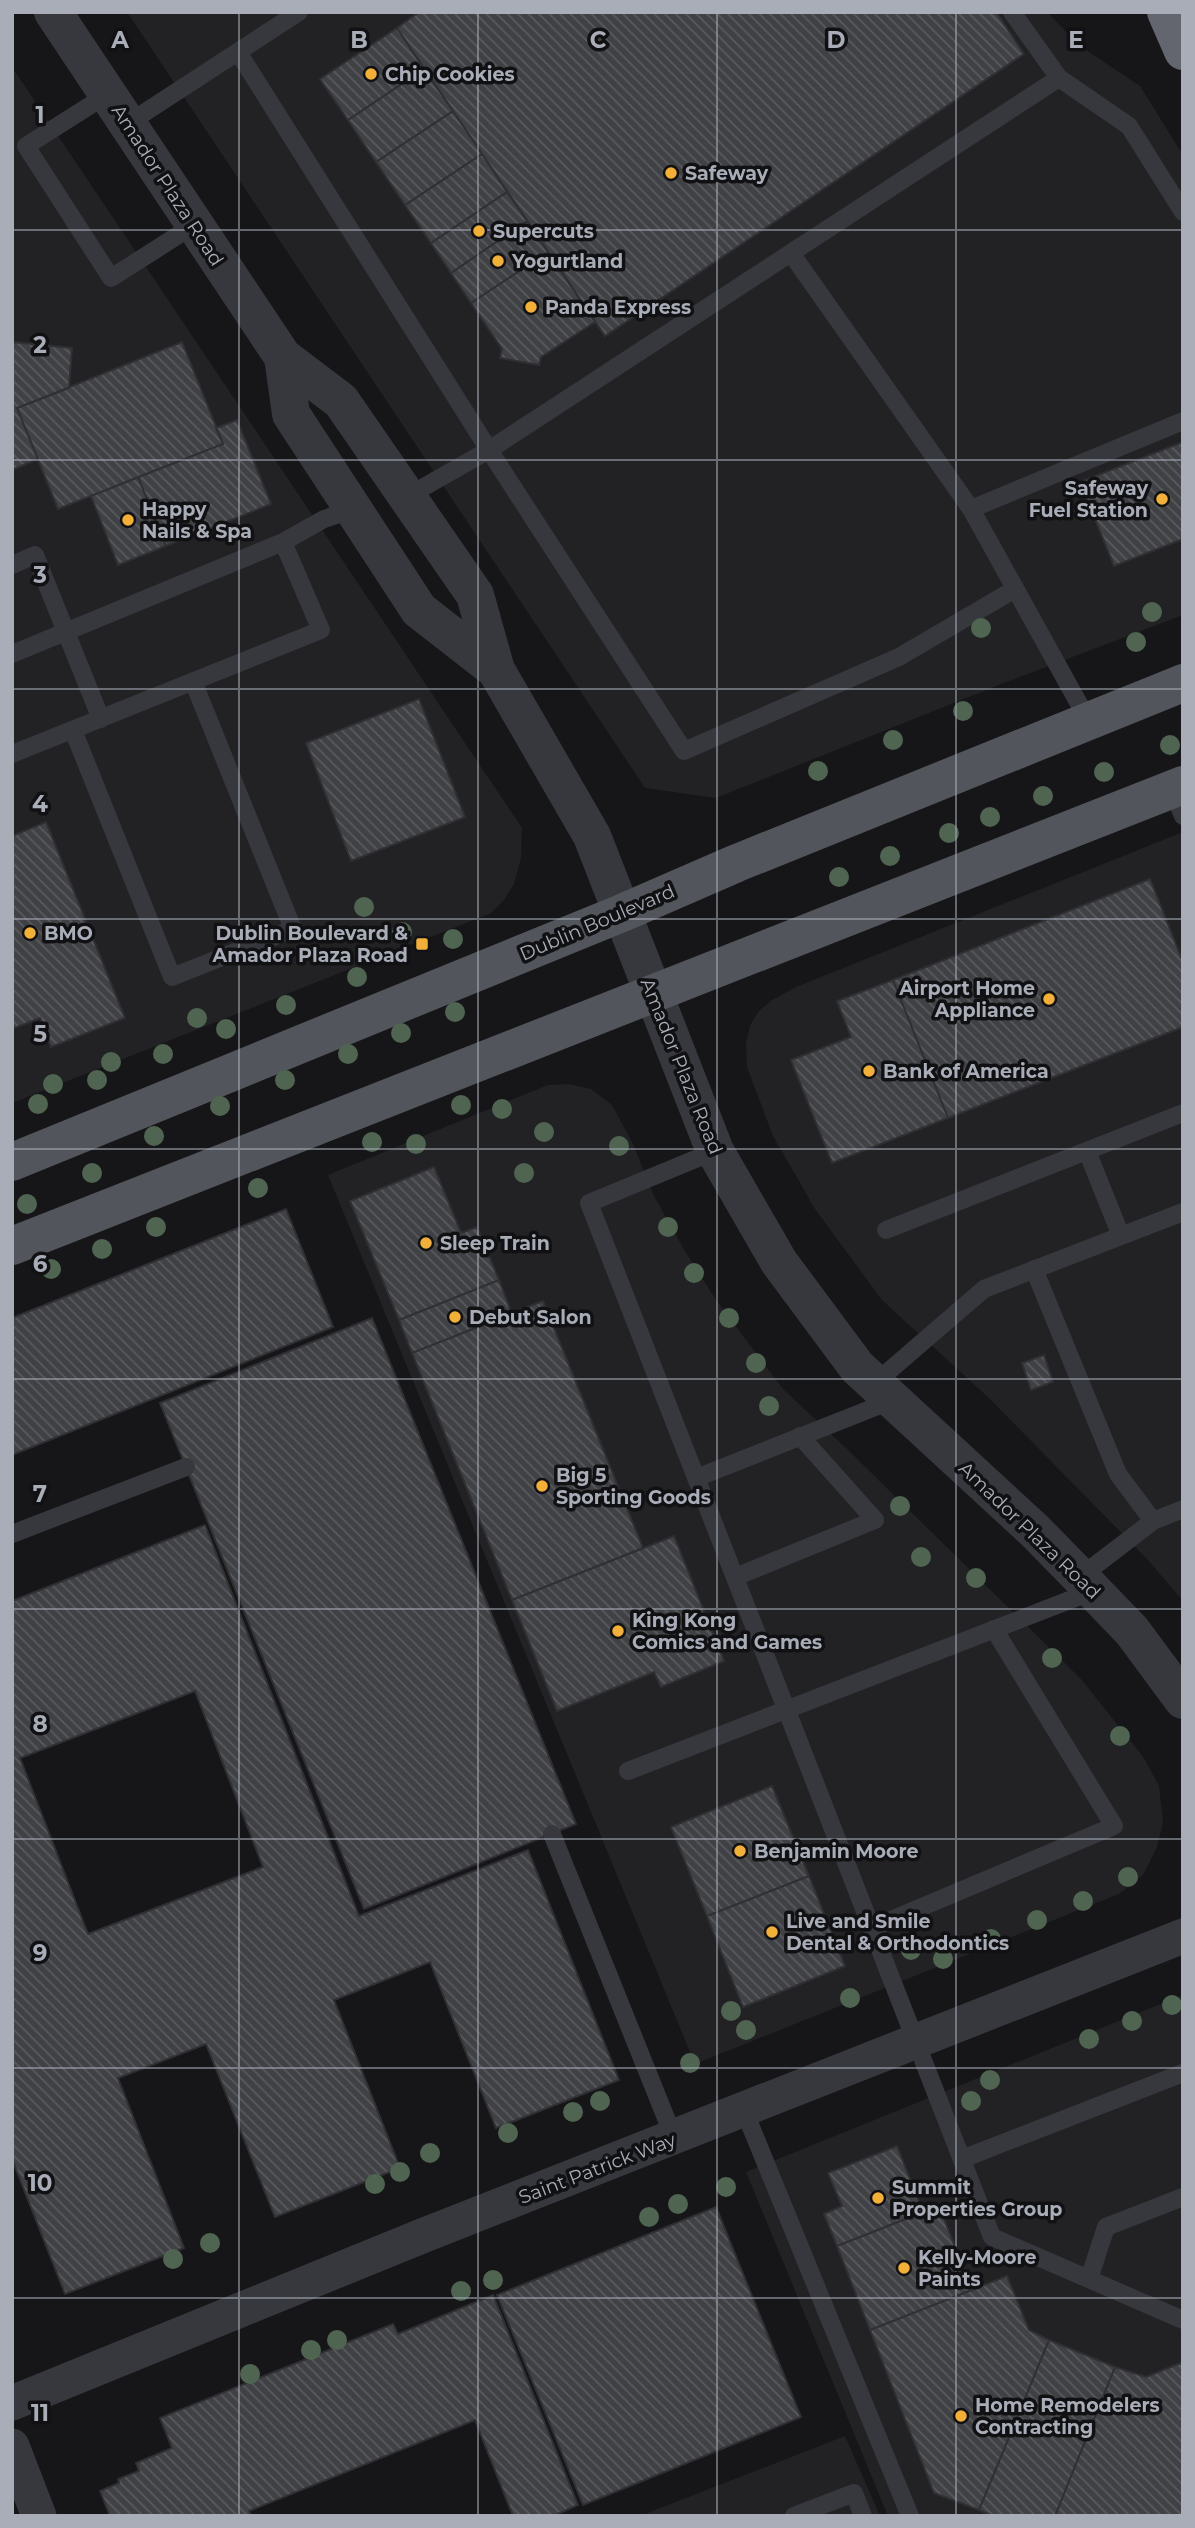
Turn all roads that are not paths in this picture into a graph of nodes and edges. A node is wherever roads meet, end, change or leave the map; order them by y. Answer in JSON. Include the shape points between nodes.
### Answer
{"nodes":[{"id":1,"x":53,"y":12,"type":"edge"},
{"id":2,"x":299,"y":12,"type":"edge"},
{"id":3,"x":1012,"y":12,"type":"edge"},
{"id":4,"x":1166,"y":12,"type":"edge"},
{"id":5,"x":1183,"y":51,"type":"edge"},
{"id":6,"x":238,"y":52,"type":"junction"},
{"id":7,"x":1059,"y":78,"type":"junction"},
{"id":8,"x":117,"y":109,"type":"junction"},
{"id":9,"x":1183,"y":212,"type":"edge"},
{"id":10,"x":194,"y":225,"type":"junction"},
{"id":11,"x":791,"y":253,"type":"junction"},
{"id":12,"x":283,"y":357,"type":"junction"},
{"id":13,"x":1183,"y":421,"type":"edge"},
{"id":14,"x":489,"y":450,"type":"junction"},
{"id":15,"x":408,"y":496,"type":"junction"},
{"id":16,"x":971,"y":509,"type":"junction"},
{"id":17,"x":352,"y":510,"type":"junction"},
{"id":18,"x":283,"y":542,"type":"junction"},
{"id":19,"x":12,"y":565,"type":"edge"},
{"id":20,"x":1015,"y":589,"type":"junction"},
{"id":21,"x":66,"y":632,"type":"junction"},
{"id":22,"x":12,"y":654,"type":"edge"},
{"id":23,"x":496,"y":670,"type":"junction"},
{"id":24,"x":193,"y":681,"type":"junction"},
{"id":25,"x":1183,"y":683,"type":"edge"},
{"id":26,"x":101,"y":719,"type":"junction"},
{"id":27,"x":1088,"y":720,"type":"junction"},
{"id":28,"x":73,"y":730,"type":"junction"},
{"id":29,"x":12,"y":754,"type":"edge"},
{"id":30,"x":1179,"y":797,"type":"edge"},
{"id":31,"x":622,"y":913,"type":"junction"},
{"id":32,"x":652,"y":993,"type":"junction"},
{"id":33,"x":1183,"y":1113,"type":"edge"},
{"id":34,"x":715,"y":1151,"type":"junction"},
{"id":35,"x":1087,"y":1151,"type":"junction"},
{"id":36,"x":12,"y":1162,"type":"edge"},
{"id":37,"x":1183,"y":1212,"type":"edge"},
{"id":38,"x":886,"y":1230,"type":"dead end"},
{"id":39,"x":1121,"y":1236,"type":"junction"},
{"id":40,"x":12,"y":1247,"type":"edge"},
{"id":41,"x":1034,"y":1269,"type":"junction"},
{"id":42,"x":884,"y":1392,"type":"junction"},
{"id":43,"x":800,"y":1436,"type":"junction"},
{"id":44,"x":186,"y":1467,"type":"dead end"},
{"id":45,"x":696,"y":1478,"type":"junction"},
{"id":46,"x":1183,"y":1509,"type":"edge"},
{"id":47,"x":1153,"y":1521,"type":"junction"},
{"id":48,"x":13,"y":1530,"type":"edge"},
{"id":49,"x":735,"y":1577,"type":"junction"},
{"id":50,"x":1086,"y":1584,"type":"junction"},
{"id":51,"x":994,"y":1629,"type":"junction"},
{"id":52,"x":1183,"y":1700,"type":"edge"},
{"id":53,"x":787,"y":1710,"type":"junction"},
{"id":54,"x":628,"y":1771,"type":"dead end"},
{"id":55,"x":552,"y":1834,"type":"dead end"},
{"id":56,"x":872,"y":1927,"type":"junction"},
{"id":57,"x":1183,"y":1936,"type":"edge"},
{"id":58,"x":916,"y":2043,"type":"junction"},
{"id":59,"x":1183,"y":2073,"type":"edge"},
{"id":60,"x":744,"y":2110,"type":"junction"},
{"id":61,"x":674,"y":2138,"type":"junction"},
{"id":62,"x":962,"y":2159,"type":"junction"},
{"id":63,"x":1183,"y":2197,"type":"edge"},
{"id":64,"x":1089,"y":2279,"type":"junction"},
{"id":65,"x":1183,"y":2320,"type":"edge"},
{"id":66,"x":12,"y":2403,"type":"edge"},
{"id":67,"x":12,"y":2446,"type":"edge"},
{"id":68,"x":39,"y":2516,"type":"edge"},
{"id":69,"x":794,"y":2516,"type":"edge"},
{"id":70,"x":863,"y":2516,"type":"edge"},
{"id":71,"x":910,"y":2516,"type":"edge"}],
"edges":[{"from":1,"to":8,"type":"street","name":"Amador Plaza Road"},
{"from":2,"to":6,"type":"lane"},
{"from":3,"to":7,"type":"lane"},
{"from":4,"to":5,"type":"highway"},
{"from":6,"to":8,"type":"lane"},
{"from":6,"to":14,"type":"lane"},
{"from":7,"to":9,"type":"lane","via":[[1129,126]]},
{"from":7,"to":11,"type":"lane"},
{"from":8,"to":10,"type":"street","name":"Amador Plaza Road"},
{"from":8,"to":10,"type":"lane","via":[[26,146],[111,278]]},
{"from":10,"to":12,"type":"street","name":"Amador Plaza Road"},
{"from":11,"to":14,"type":"lane"},
{"from":11,"to":16,"type":"lane"},
{"from":12,"to":15,"type":"street","name":"Amador Plaza Road","via":[[341,401]]},
{"from":12,"to":17,"type":"street","name":"Amador Plaza Road","via":[[291,414]]},
{"from":13,"to":16,"type":"lane"},
{"from":14,"to":15,"type":"lane"},
{"from":14,"to":20,"type":"lane","via":[[684,751],[899,657]]},
{"from":15,"to":23,"type":"street","name":"Amador Plaza Road","via":[[475,594]]},
{"from":16,"to":20,"type":"lane"},
{"from":17,"to":18,"type":"lane","via":[[324,519]]},
{"from":17,"to":23,"type":"street","name":"Amador Plaza Road","via":[[419,610]]},
{"from":18,"to":21,"type":"lane"},
{"from":18,"to":24,"type":"lane","via":[[321,631]]},
{"from":19,"to":21,"type":"lane","via":[[35,555]]},
{"from":20,"to":27,"type":"lane"},
{"from":21,"to":22,"type":"lane"},
{"from":21,"to":26,"type":"lane"},
{"from":23,"to":31,"type":"street","name":"Amador Plaza Road","via":[[592,836]]},
{"from":24,"to":26,"type":"lane"},
{"from":24,"to":28,"type":"lane","via":[[293,929],[172,977]]},
{"from":25,"to":27,"type":"main road","name":"Dublin Boulevard"},
{"from":26,"to":28,"type":"lane"},
{"from":27,"to":31,"type":"main road","name":"Dublin Boulevard"},
{"from":28,"to":29,"type":"lane"},
{"from":30,"to":32,"type":"main road"},
{"from":31,"to":32,"type":"street","name":"Amador Plaza Road"},
{"from":31,"to":36,"type":"main road","name":"Dublin Boulevard"},
{"from":32,"to":34,"type":"street","name":"Amador Plaza Road"},
{"from":32,"to":40,"type":"main road"},
{"from":33,"to":35,"type":"lane"},
{"from":34,"to":42,"type":"street","name":"Amador Plaza Road","via":[[779,1262],[857,1367]]},
{"from":34,"to":45,"type":"lane","via":[[589,1203]]},
{"from":35,"to":38,"type":"lane"},
{"from":35,"to":39,"type":"lane"},
{"from":37,"to":39,"type":"lane"},
{"from":39,"to":41,"type":"lane"},
{"from":41,"to":42,"type":"lane","via":[[984,1289]]},
{"from":41,"to":47,"type":"lane","via":[[1118,1474]]},
{"from":42,"to":43,"type":"lane"},
{"from":42,"to":50,"type":"street","name":"Amador Plaza Road"},
{"from":43,"to":45,"type":"lane"},
{"from":43,"to":49,"type":"lane","via":[[875,1520]]},
{"from":44,"to":48,"type":"lane"},
{"from":45,"to":49,"type":"lane"},
{"from":46,"to":47,"type":"lane"},
{"from":47,"to":50,"type":"lane"},
{"from":49,"to":53,"type":"lane"},
{"from":50,"to":51,"type":"lane"},
{"from":50,"to":52,"type":"street","name":"Amador Plaza Road","via":[[1132,1631]]},
{"from":51,"to":53,"type":"lane"},
{"from":51,"to":56,"type":"lane","via":[[1114,1826]]},
{"from":53,"to":54,"type":"lane"},
{"from":53,"to":56,"type":"lane"},
{"from":55,"to":61,"type":"lane"},
{"from":56,"to":58,"type":"lane"},
{"from":57,"to":58,"type":"street","name":"Saint Patrick Way"},
{"from":58,"to":60,"type":"street","name":"Saint Patrick Way"},
{"from":58,"to":62,"type":"lane"},
{"from":59,"to":62,"type":"lane"},
{"from":60,"to":61,"type":"street","name":"Saint Patrick Way"},
{"from":60,"to":71,"type":"lane"},
{"from":61,"to":66,"type":"street","name":"Saint Patrick Way"},
{"from":62,"to":64,"type":"lane","via":[[992,2237]]},
{"from":63,"to":64,"type":"lane","via":[[1106,2227]]},
{"from":64,"to":65,"type":"lane"},
{"from":67,"to":68,"type":"street"},
{"from":69,"to":70,"type":"lane","via":[[854,2493]]}]}
